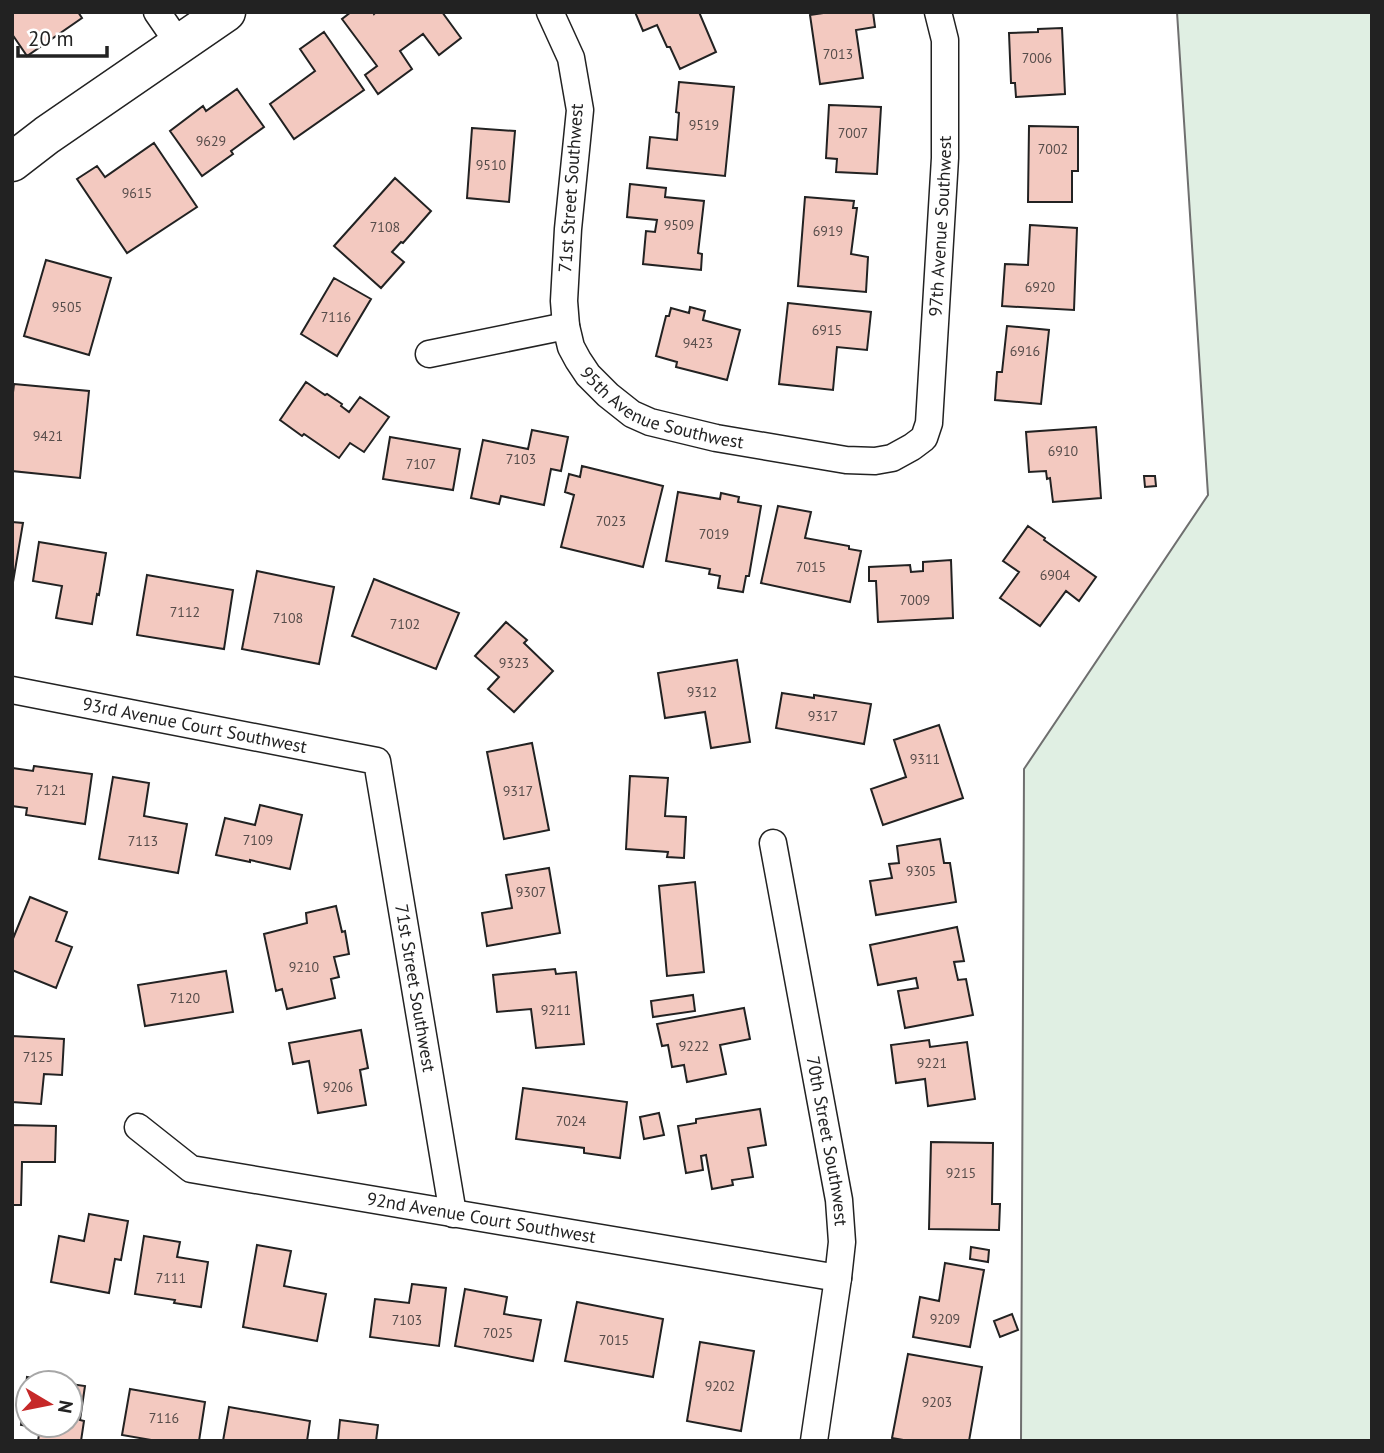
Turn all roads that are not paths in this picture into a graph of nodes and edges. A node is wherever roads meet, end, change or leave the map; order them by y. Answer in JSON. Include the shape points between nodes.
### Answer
{"nodes":[{"id":1,"x":157,"y":12,"type":"edge"},
{"id":2,"x":226,"y":12,"type":"edge"},
{"id":3,"x":550,"y":12,"type":"edge"},
{"id":4,"x":938,"y":12,"type":"edge"},
{"id":5,"x":179,"y":44,"type":"junction"},
{"id":6,"x":12,"y":162,"type":"edge"},
{"id":7,"x":566,"y":327,"type":"junction"},
{"id":8,"x":429,"y":354,"type":"dead end"},
{"id":9,"x":924,"y":438,"type":"joint"},
{"id":10,"x":12,"y":690,"type":"edge"},
{"id":11,"x":377,"y":761,"type":"joint"},
{"id":12,"x":773,"y":843,"type":"dead end"},
{"id":13,"x":138,"y":1127,"type":"dead end"},
{"id":14,"x":453,"y":1214,"type":"junction"},
{"id":15,"x":838,"y":1278,"type":"junction"},
{"id":16,"x":814,"y":1441,"type":"edge"}],
"edges":[{"from":1,"to":5,"type":"street"},
{"from":2,"to":5,"type":"street"},
{"from":3,"to":7,"type":"street","name":"71st Street Southwest","via":[[572,58],[580,110],[565,274]]},
{"from":4,"to":9,"type":"street","name":"97th Avenue Southwest","via":[[945,40],[945,158],[929,423]]},
{"from":5,"to":6,"type":"street"},
{"from":7,"to":8,"type":"street"},
{"from":7,"to":9,"type":"street","name":"95th Avenue Southwest","via":[[571,347],[588,375],[632,414],[650,422],[846,460],[892,457]]},
{"from":10,"to":11,"type":"street","name":"93rd Avenue Court Southwest"},
{"from":11,"to":14,"type":"street","name":"71st Street Southwest"},
{"from":12,"to":15,"type":"street","name":"70th Street Southwest","via":[[839,1200],[842,1242]]},
{"from":13,"to":14,"type":"street","name":"92nd Avenue Court Southwest","via":[[191,1169]]},
{"from":14,"to":15,"type":"street","name":"92nd Avenue Court Southwest"},
{"from":15,"to":16,"type":"street","name":"70th Street Southwest"}]}
